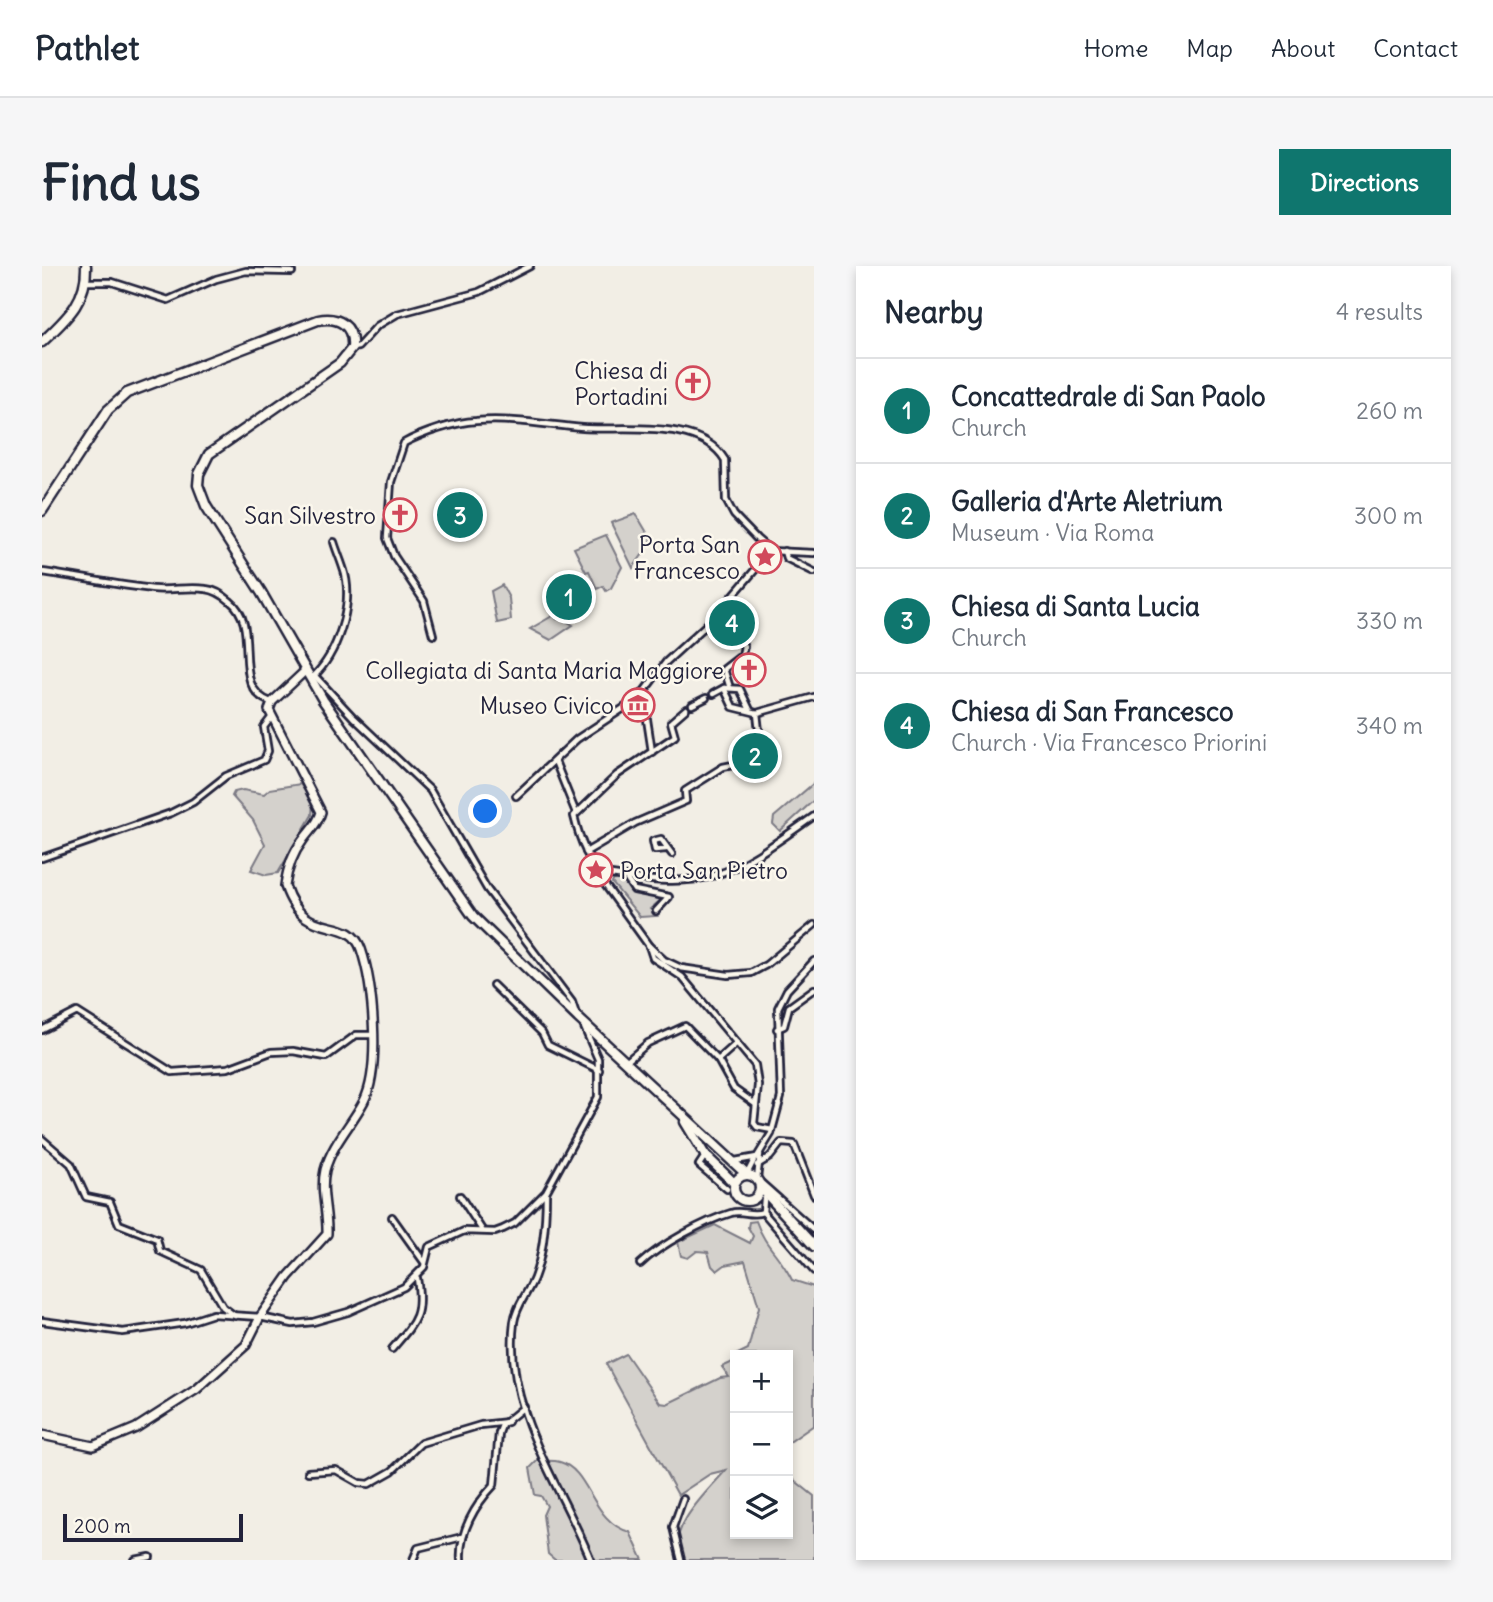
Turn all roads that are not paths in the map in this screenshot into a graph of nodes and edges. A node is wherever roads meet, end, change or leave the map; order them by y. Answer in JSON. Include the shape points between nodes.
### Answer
{"nodes":[{"id":1,"x":86,"y":266,"type":"edge"},
{"id":2,"x":530,"y":266,"type":"edge"},
{"id":3,"x":292,"y":272,"type":"dead end"},
{"id":4,"x":86,"y":282,"type":"junction"},
{"id":5,"x":42,"y":342,"type":"edge"},
{"id":6,"x":352,"y":348,"type":"junction"},
{"id":7,"x":42,"y":511,"type":"edge"},
{"id":8,"x":334,"y":542,"type":"dead end"},
{"id":9,"x":784,"y":550,"type":"junction"},
{"id":10,"x":771,"y":551,"type":"junction"},
{"id":11,"x":812,"y":553,"type":"edge"},
{"id":12,"x":42,"y":572,"type":"edge"},
{"id":13,"x":814,"y":572,"type":"edge"},
{"id":14,"x":716,"y":615,"type":"junction"},
{"id":15,"x":433,"y":635,"type":"dead end"},
{"id":16,"x":310,"y":676,"type":"junction"},
{"id":17,"x":727,"y":688,"type":"junction"},
{"id":18,"x":713,"y":694,"type":"dead end"},
{"id":19,"x":642,"y":696,"type":"junction"},
{"id":20,"x":814,"y":697,"type":"edge"},
{"id":21,"x":706,"y":698,"type":"dead end"},
{"id":22,"x":272,"y":702,"type":"junction"},
{"id":23,"x":693,"y":705,"type":"dead end"},
{"id":24,"x":686,"y":709,"type":"dead end"},
{"id":25,"x":750,"y":710,"type":"junction"},
{"id":26,"x":757,"y":713,"type":"junction"},
{"id":27,"x":271,"y":718,"type":"junction"},
{"id":28,"x":652,"y":752,"type":"junction"},
{"id":29,"x":555,"y":761,"type":"junction"},
{"id":30,"x":516,"y":796,"type":"dead end"},
{"id":31,"x":576,"y":813,"type":"junction"},
{"id":32,"x":814,"y":817,"type":"edge"},
{"id":33,"x":666,"y":849,"type":"dead end"},
{"id":34,"x":586,"y":852,"type":"junction"},
{"id":35,"x":672,"y":854,"type":"dead end"},
{"id":36,"x":42,"y":858,"type":"edge"},
{"id":37,"x":604,"y":877,"type":"junction"},
{"id":38,"x":626,"y":877,"type":"junction"},
{"id":39,"x":656,"y":911,"type":"dead end"},
{"id":40,"x":814,"y":925,"type":"edge"},
{"id":41,"x":649,"y":946,"type":"junction"},
{"id":42,"x":814,"y":961,"type":"edge"},
{"id":43,"x":493,"y":985,"type":"dead end"},
{"id":44,"x":814,"y":989,"type":"edge"},
{"id":45,"x":580,"y":1021,"type":"junction"},
{"id":46,"x":777,"y":1029,"type":"junction"},
{"id":47,"x":42,"y":1030,"type":"edge"},
{"id":48,"x":372,"y":1035,"type":"junction"},
{"id":49,"x":737,"y":1043,"type":"junction"},
{"id":50,"x":718,"y":1060,"type":"junction"},
{"id":51,"x":626,"y":1063,"type":"junction"},
{"id":52,"x":599,"y":1070,"type":"junction"},
{"id":53,"x":755,"y":1104,"type":"junction"},
{"id":54,"x":695,"y":1130,"type":"junction"},
{"id":55,"x":772,"y":1130,"type":"junction"},
{"id":56,"x":42,"y":1139,"type":"edge"},
{"id":57,"x":716,"y":1146,"type":"junction"},
{"id":58,"x":705,"y":1155,"type":"junction"},
{"id":59,"x":758,"y":1155,"type":"junction"},
{"id":60,"x":732,"y":1160,"type":"junction"},
{"id":61,"x":757,"y":1165,"type":"junction"},
{"id":62,"x":747,"y":1174,"type":"junction"},
{"id":63,"x":759,"y":1182,"type":"junction"},
{"id":64,"x":731,"y":1186,"type":"junction"},
{"id":65,"x":545,"y":1192,"type":"junction"},
{"id":66,"x":814,"y":1195,"type":"edge"},
{"id":67,"x":460,"y":1196,"type":"dead end"},
{"id":68,"x":759,"y":1199,"type":"junction"},
{"id":69,"x":777,"y":1206,"type":"junction"},
{"id":70,"x":763,"y":1212,"type":"junction"},
{"id":71,"x":392,"y":1217,"type":"dead end"},
{"id":72,"x":482,"y":1230,"type":"junction"},
{"id":73,"x":814,"y":1230,"type":"edge"},
{"id":74,"x":814,"y":1246,"type":"edge"},
{"id":75,"x":425,"y":1263,"type":"junction"},
{"id":76,"x":640,"y":1264,"type":"dead end"},
{"id":77,"x":814,"y":1271,"type":"edge"},
{"id":78,"x":417,"y":1278,"type":"junction"},
{"id":79,"x":236,"y":1317,"type":"junction"},
{"id":80,"x":260,"y":1317,"type":"junction"},
{"id":81,"x":42,"y":1321,"type":"edge"},
{"id":82,"x":392,"y":1349,"type":"dead end"},
{"id":83,"x":524,"y":1407,"type":"junction"},
{"id":84,"x":508,"y":1422,"type":"junction"},
{"id":85,"x":42,"y":1436,"type":"edge"},
{"id":86,"x":308,"y":1472,"type":"dead end"},
{"id":87,"x":683,"y":1499,"type":"dead end"},
{"id":88,"x":463,"y":1536,"type":"junction"},
{"id":89,"x":150,"y":1557,"type":"dead end"},
{"id":90,"x":135,"y":1560,"type":"edge"},
{"id":91,"x":413,"y":1560,"type":"edge"},
{"id":92,"x":460,"y":1560,"type":"edge"},
{"id":93,"x":591,"y":1560,"type":"edge"},
{"id":94,"x":681,"y":1560,"type":"edge"}],
"edges":[{"from":1,"to":4,"type":"main road"},
{"from":2,"to":6,"type":"street","via":[[479,292],[397,314]]},
{"from":3,"to":4,"type":"street","via":[[246,271],[168,300],[112,282]]},
{"from":4,"to":5,"type":"main road","via":[[76,308]]},
{"from":6,"to":7,"type":"main road","via":[[344,323],[318,320],[127,393],[108,410]]},
{"from":6,"to":16,"type":"main road","via":[[340,363],[219,445],[199,474],[206,506]]},
{"from":8,"to":16,"type":"street","via":[[345,574],[345,608],[337,639]]},
{"from":9,"to":10,"type":"street"},
{"from":9,"to":11,"type":"street"},
{"from":9,"to":13,"type":"street","via":[[786,558]]},
{"from":10,"to":14,"type":"street"},
{"from":10,"to":15,"type":"street","via":[[734,515],[726,500],[727,465],[722,454],[696,438],[634,427],[472,421],[407,441],[391,482],[387,538],[424,601]]},
{"from":12,"to":22,"type":"street","via":[[156,590],[215,591],[237,608],[247,633],[252,687]]},
{"from":14,"to":17,"type":"street","via":[[744,647],[724,669]]},
{"from":14,"to":19,"type":"street","via":[[666,662]]},
{"from":16,"to":22,"type":"main road"},
{"from":16,"to":45,"type":"main road","via":[[473,916]]},
{"from":16,"to":45,"type":"street","via":[[436,797],[478,875],[572,1002]]},
{"from":17,"to":18,"type":"street"},
{"from":17,"to":25,"type":"street","via":[[742,690]]},
{"from":17,"to":25,"type":"street","via":[[731,705]]},
{"from":19,"to":28,"type":"street"},
{"from":19,"to":29,"type":"street","via":[[576,739]]},
{"from":20,"to":26,"type":"street"},
{"from":21,"to":23,"type":"street"},
{"from":22,"to":27,"type":"main road"},
{"from":24,"to":28,"type":"street","via":[[671,722],[675,736]]},
{"from":25,"to":26,"type":"street"},
{"from":26,"to":34,"type":"street","via":[[761,759],[723,767],[684,791],[686,801],[635,822]]},
{"from":27,"to":36,"type":"street","via":[[264,727],[268,751],[264,760],[226,776],[171,813]]},
{"from":27,"to":48,"type":"main road","via":[[321,812],[319,822],[292,859],[285,886],[297,912],[310,922],[343,929],[357,940],[367,972]]},
{"from":28,"to":31,"type":"street","via":[[617,775]]},
{"from":29,"to":30,"type":"street"},
{"from":29,"to":31,"type":"street"},
{"from":31,"to":34,"type":"street"},
{"from":32,"to":38,"type":"street","via":[[749,862],[715,877],[670,882]]},
{"from":33,"to":35,"type":"street"},
{"from":34,"to":37,"type":"street"},
{"from":37,"to":38,"type":"street"},
{"from":37,"to":41,"type":"street","via":[[604,885]]},
{"from":38,"to":39,"type":"street","via":[[634,890],[669,897]]},
{"from":40,"to":41,"type":"street","via":[[766,965],[743,975],[681,968]]},
{"from":41,"to":49,"type":"street","via":[[653,958],[682,977]]},
{"from":42,"to":46,"type":"street","via":[[780,1002]]},
{"from":43,"to":52,"type":"street","via":[[542,1033],[548,1045]]},
{"from":44,"to":46,"type":"street","via":[[789,1007],[784,1026]]},
{"from":45,"to":51,"type":"main road"},
{"from":45,"to":52,"type":"street","via":[[596,1051]]},
{"from":46,"to":55,"type":"street","via":[[781,1097]]},
{"from":47,"to":48,"type":"street","via":[[77,1012],[172,1072],[228,1068],[271,1052],[326,1057],[356,1035]]},
{"from":48,"to":80,"type":"main road","via":[[372,1080],[324,1173],[327,1234]]},
{"from":49,"to":50,"type":"street"},
{"from":49,"to":53,"type":"street","via":[[757,1073]]},
{"from":50,"to":51,"type":"street","via":[[685,1026],[648,1042]]},
{"from":50,"to":53,"type":"street","via":[[734,1089]]},
{"from":51,"to":54,"type":"main road"},
{"from":52,"to":65,"type":"street","via":[[596,1104]]},
{"from":53,"to":55,"type":"street","via":[[757,1127]]},
{"from":54,"to":57,"type":"main road"},
{"from":54,"to":58,"type":"main road"},
{"from":55,"to":59,"type":"street"},
{"from":56,"to":79,"type":"street","via":[[71,1164],[86,1197],[110,1202],[119,1224],[157,1239],[160,1251],[201,1270],[223,1307]]},
{"from":57,"to":58,"type":"main road"},
{"from":57,"to":60,"type":"main road"},
{"from":58,"to":64,"type":"main road"},
{"from":59,"to":60,"type":"street"},
{"from":59,"to":61,"type":"street"},
{"from":59,"to":62,"type":"street"},
{"from":60,"to":62,"type":"main road"},
{"from":61,"to":63,"type":"street"},
{"from":61,"to":66,"type":"street","via":[[781,1143],[794,1144]]},
{"from":62,"to":63,"type":"main road"},
{"from":62,"to":64,"type":"main road"},
{"from":63,"to":68,"type":"main road"},
{"from":63,"to":69,"type":"main road"},
{"from":63,"to":73,"type":"street"},
{"from":64,"to":68,"type":"main road","via":[[738,1198]]},
{"from":65,"to":72,"type":"street","via":[[515,1223],[495,1232]]},
{"from":65,"to":83,"type":"street","via":[[545,1224],[536,1270],[513,1322],[514,1357]]},
{"from":67,"to":72,"type":"street"},
{"from":68,"to":69,"type":"main road"},
{"from":68,"to":70,"type":"street"},
{"from":69,"to":74,"type":"main road"},
{"from":70,"to":76,"type":"street","via":[[730,1213],[654,1251]]},
{"from":70,"to":77,"type":"street"},
{"from":71,"to":75,"type":"street"},
{"from":72,"to":75,"type":"street","via":[[438,1241],[429,1247]]},
{"from":75,"to":78,"type":"street"},
{"from":78,"to":80,"type":"street","via":[[372,1302],[313,1322],[293,1324]]},
{"from":78,"to":82,"type":"street","via":[[421,1304],[417,1320]]},
{"from":79,"to":80,"type":"street"},
{"from":79,"to":81,"type":"street","via":[[213,1314],[123,1332]]},
{"from":80,"to":85,"type":"main road","via":[[246,1345],[197,1389],[136,1428],[93,1446]]},
{"from":83,"to":84,"type":"street"},
{"from":83,"to":93,"type":"street","via":[[542,1462]]},
{"from":84,"to":86,"type":"street","via":[[421,1443],[392,1471],[369,1484],[336,1470]]},
{"from":84,"to":88,"type":"street","via":[[499,1433],[494,1485],[481,1498]]},
{"from":87,"to":94,"type":"street","via":[[673,1527]]},
{"from":88,"to":91,"type":"street","via":[[418,1548]]},
{"from":88,"to":92,"type":"street"},
{"from":89,"to":90,"type":"street"}]}
